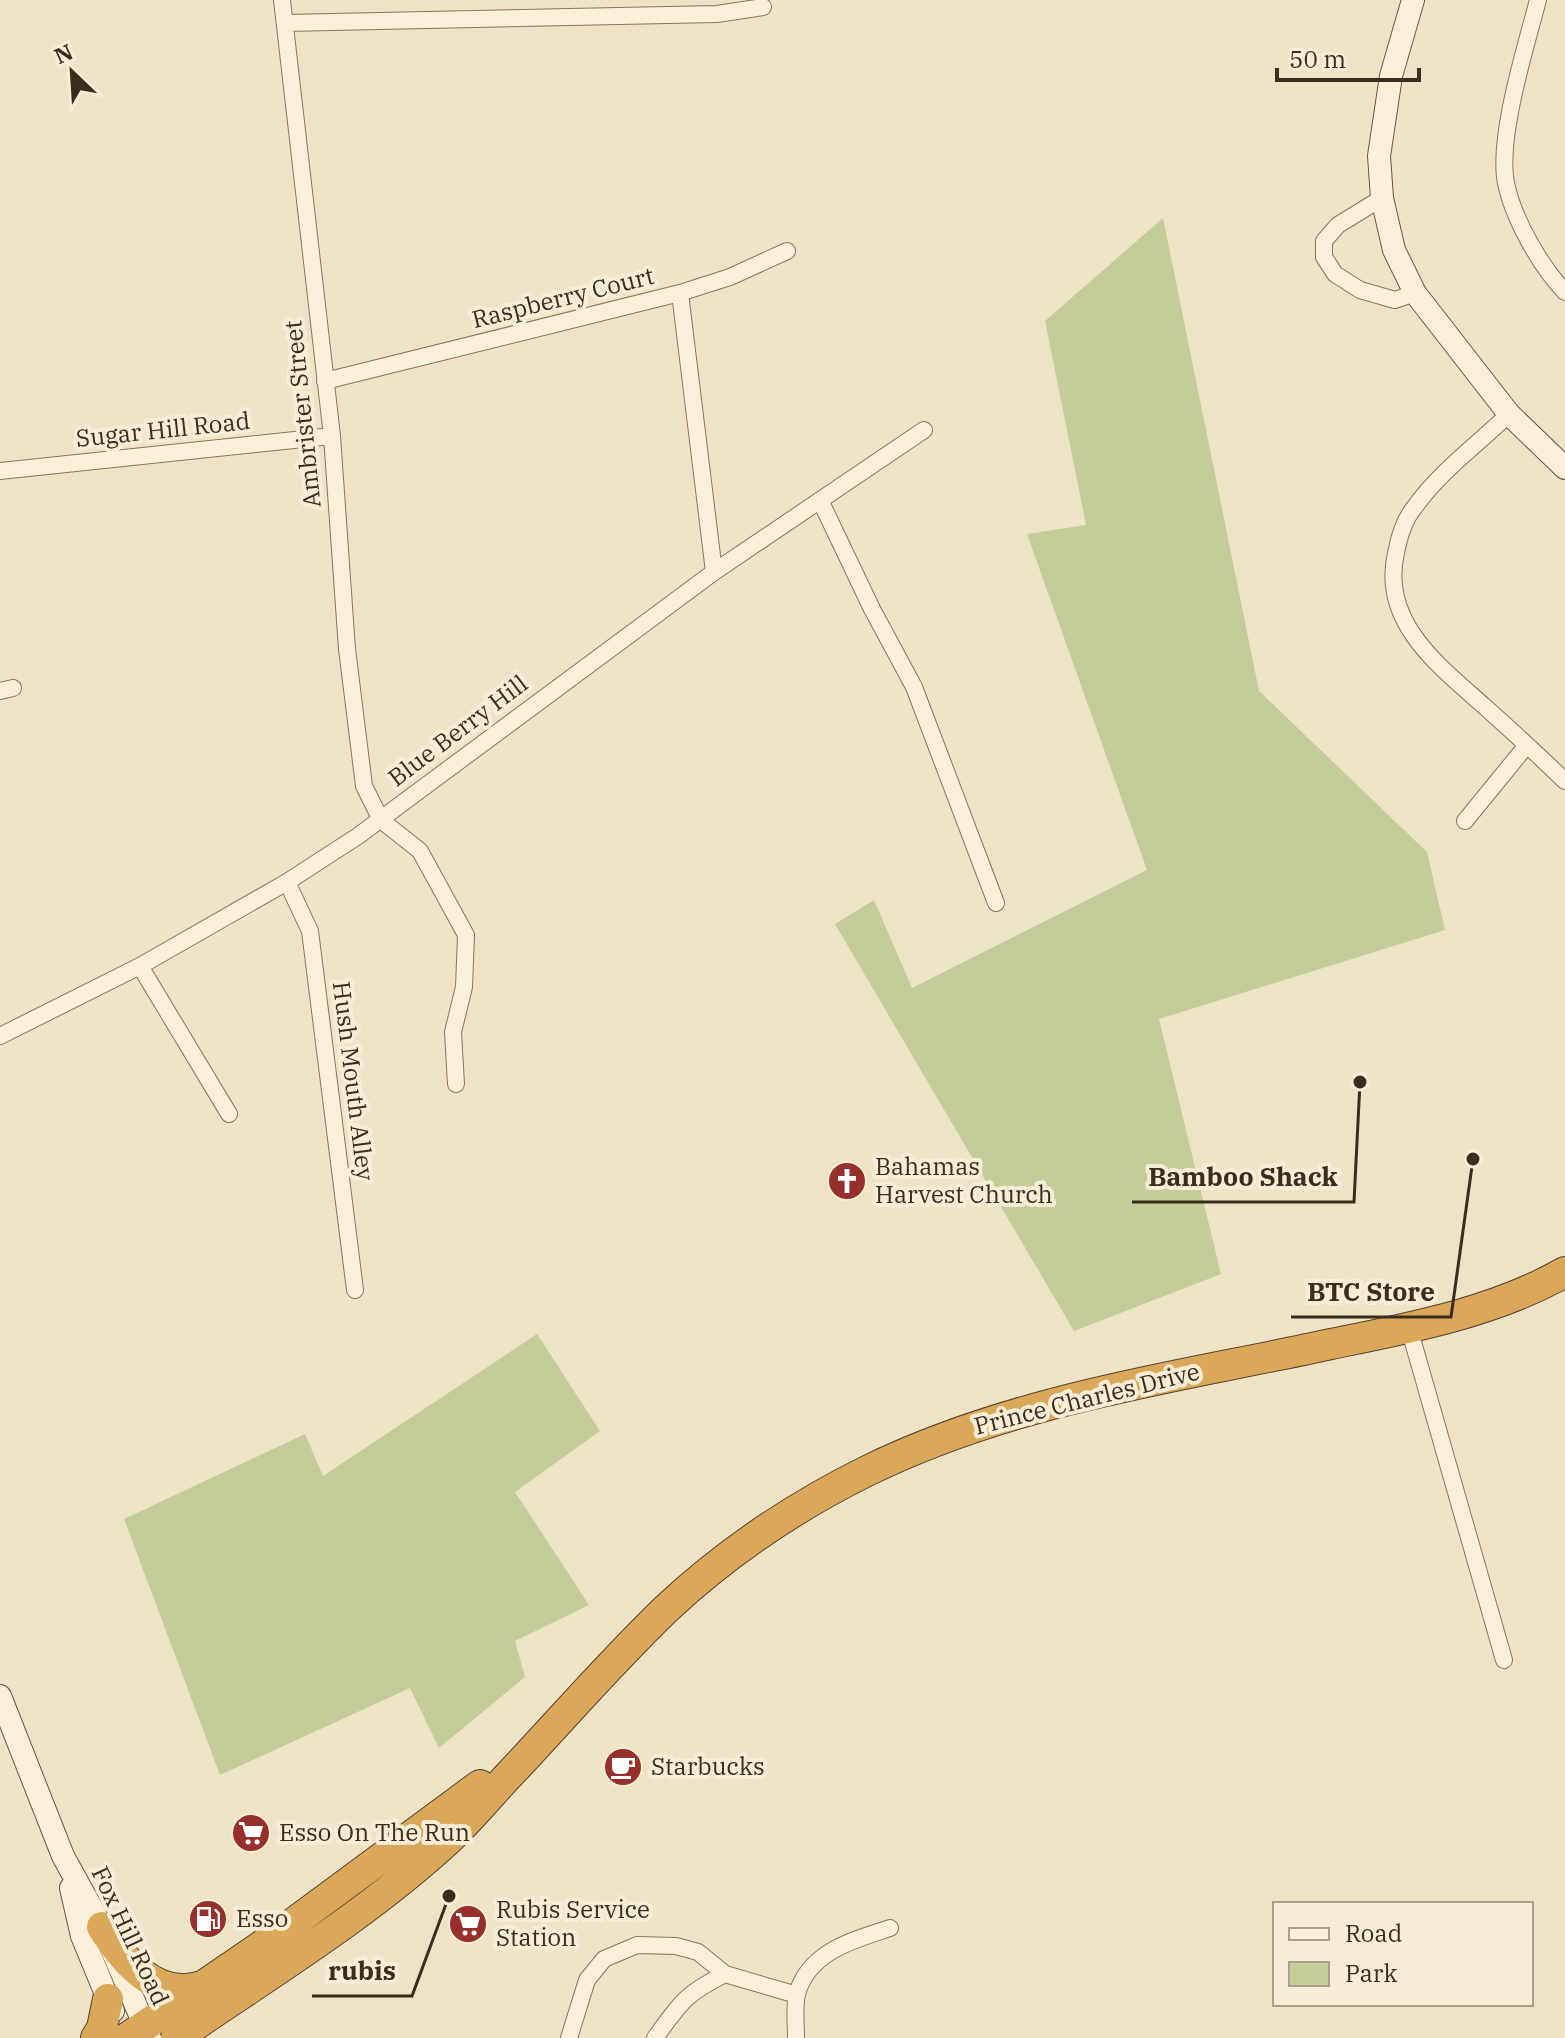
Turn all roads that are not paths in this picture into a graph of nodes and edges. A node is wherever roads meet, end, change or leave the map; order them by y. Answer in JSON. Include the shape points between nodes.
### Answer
{"nodes":[{"id":1,"x":282,"y":0,"type":"edge"},
{"id":2,"x":1413,"y":0,"type":"edge"},
{"id":3,"x":1538,"y":0,"type":"edge"},
{"id":4,"x":763,"y":7,"type":"dead end"},
{"id":5,"x":285,"y":23,"type":"junction"},
{"id":6,"x":1382,"y":198,"type":"junction"},
{"id":7,"x":787,"y":251,"type":"dead end"},
{"id":8,"x":1565,"y":292,"type":"edge"},
{"id":9,"x":680,"y":293,"type":"junction"},
{"id":10,"x":1415,"y":293,"type":"junction"},
{"id":11,"x":325,"y":381,"type":"junction"},
{"id":12,"x":1509,"y":414,"type":"junction"},
{"id":13,"x":924,"y":430,"type":"dead end"},
{"id":14,"x":332,"y":436,"type":"junction"},
{"id":15,"x":1565,"y":468,"type":"edge"},
{"id":16,"x":0,"y":471,"type":"edge"},
{"id":17,"x":820,"y":500,"type":"junction"},
{"id":18,"x":714,"y":572,"type":"junction"},
{"id":19,"x":1527,"y":745,"type":"junction"},
{"id":20,"x":1565,"y":781,"type":"edge"},
{"id":21,"x":381,"y":820,"type":"junction"},
{"id":22,"x":1465,"y":821,"type":"dead end"},
{"id":23,"x":287,"y":882,"type":"junction"},
{"id":24,"x":996,"y":903,"type":"dead end"},
{"id":25,"x":140,"y":966,"type":"junction"},
{"id":26,"x":0,"y":1036,"type":"edge"},
{"id":27,"x":456,"y":1084,"type":"dead end"},
{"id":28,"x":229,"y":1114,"type":"dead end"},
{"id":29,"x":1565,"y":1272,"type":"edge"},
{"id":30,"x":355,"y":1290,"type":"dead end"},
{"id":31,"x":1409,"y":1328,"type":"junction"},
{"id":32,"x":1504,"y":1660,"type":"dead end"},
{"id":33,"x":0,"y":1696,"type":"edge"},
{"id":34,"x":554,"y":1727,"type":"junction"},
{"id":35,"x":63,"y":1856,"type":"junction"},
{"id":36,"x":102,"y":1927,"type":"junction"},
{"id":37,"x":890,"y":1928,"type":"dead end"},
{"id":38,"x":725,"y":1974,"type":"junction"},
{"id":39,"x":209,"y":1983,"type":"junction"},
{"id":40,"x":797,"y":1995,"type":"junction"},
{"id":41,"x":108,"y":1999,"type":"junction"},
{"id":42,"x":136,"y":2035,"type":"edge"},
{"id":43,"x":96,"y":2038,"type":"edge"},
{"id":44,"x":176,"y":2038,"type":"edge"},
{"id":45,"x":569,"y":2038,"type":"edge"},
{"id":46,"x":655,"y":2038,"type":"edge"},
{"id":47,"x":796,"y":2038,"type":"edge"}],
"edges":[{"from":1,"to":5,"type":"street","name":"Ambrister Street"},
{"from":2,"to":6,"type":"main road","via":[[1391,76],[1379,156]]},
{"from":3,"to":8,"type":"street","via":[[1504,156],[1506,184],[1525,232]]},
{"from":4,"to":5,"type":"street","via":[[717,14]]},
{"from":5,"to":11,"type":"street","name":"Ambrister Street"},
{"from":6,"to":10,"type":"main road","via":[[1394,250]]},
{"from":6,"to":10,"type":"street","via":[[1338,225],[1324,241],[1324,257],[1335,274],[1360,290],[1395,300]]},
{"from":7,"to":9,"type":"street"},
{"from":9,"to":11,"type":"street","name":"Raspberry Court"},
{"from":9,"to":18,"type":"street","name":"Raspberry Court"},
{"from":10,"to":12,"type":"main road"},
{"from":11,"to":14,"type":"street","name":"Ambrister Street"},
{"from":12,"to":15,"type":"main road"},
{"from":12,"to":19,"type":"street","via":[[1411,510],[1392,576],[1396,601],[1418,643]]},
{"from":13,"to":17,"type":"street","name":"Blue Berry Hill"},
{"from":14,"to":16,"type":"street","name":"Sugar Hill Road"},
{"from":14,"to":21,"type":"street","name":"Ambrister Street","via":[[347,649],[364,786]]},
{"from":17,"to":18,"type":"street","name":"Blue Berry Hill"},
{"from":17,"to":24,"type":"street","via":[[914,687]]},
{"from":18,"to":21,"type":"street","name":"Blue Berry Hill"},
{"from":19,"to":20,"type":"street"},
{"from":19,"to":22,"type":"street"},
{"from":21,"to":23,"type":"street","name":"Blue Berry Hill"},
{"from":21,"to":27,"type":"street","via":[[420,851],[466,935],[464,987],[453,1032]]},
{"from":23,"to":25,"type":"street","name":"Blue Berry Hill"},
{"from":23,"to":30,"type":"street","name":"Hush Mouth Alley","via":[[310,931]]},
{"from":25,"to":26,"type":"street","name":"Blue Berry Hill"},
{"from":25,"to":28,"type":"street"},
{"from":29,"to":31,"type":"highway","name":"Prince Charles Drive","via":[[1502,1299]]},
{"from":31,"to":32,"type":"street"},
{"from":31,"to":34,"type":"highway","name":"Prince Charles Drive","via":[[993,1419],[870,1469],[771,1524],[732,1553],[667,1609]]},
{"from":33,"to":35,"type":"main road","name":"Fox Hill Road"},
{"from":34,"to":39,"type":"highway","name":"Prince Charles Drive"},
{"from":34,"to":44,"type":"highway","name":"Prince Charles Drive","via":[[449,1839],[384,1895]]},
{"from":35,"to":36,"type":"main road","name":"Fox Hill Road"},
{"from":35,"to":41,"type":"main road","name":"Fox Hill Road","via":[[82,1936]]},
{"from":36,"to":39,"type":"highway","via":[[119,1955],[152,1980],[181,1989]]},
{"from":36,"to":42,"type":"main road","name":"Fox Hill Road"},
{"from":37,"to":40,"type":"street","via":[[842,1943],[822,1956]]},
{"from":38,"to":40,"type":"street"},
{"from":38,"to":45,"type":"street","via":[[698,1952],[637,1945],[604,1959],[587,1980]]},
{"from":38,"to":46,"type":"street","via":[[682,2001]]},
{"from":39,"to":42,"type":"highway","name":"Prince Charles Drive"},
{"from":40,"to":47,"type":"street"},
{"from":41,"to":42,"type":"main road","name":"Fox Hill Road"},
{"from":41,"to":43,"type":"highway"}]}
